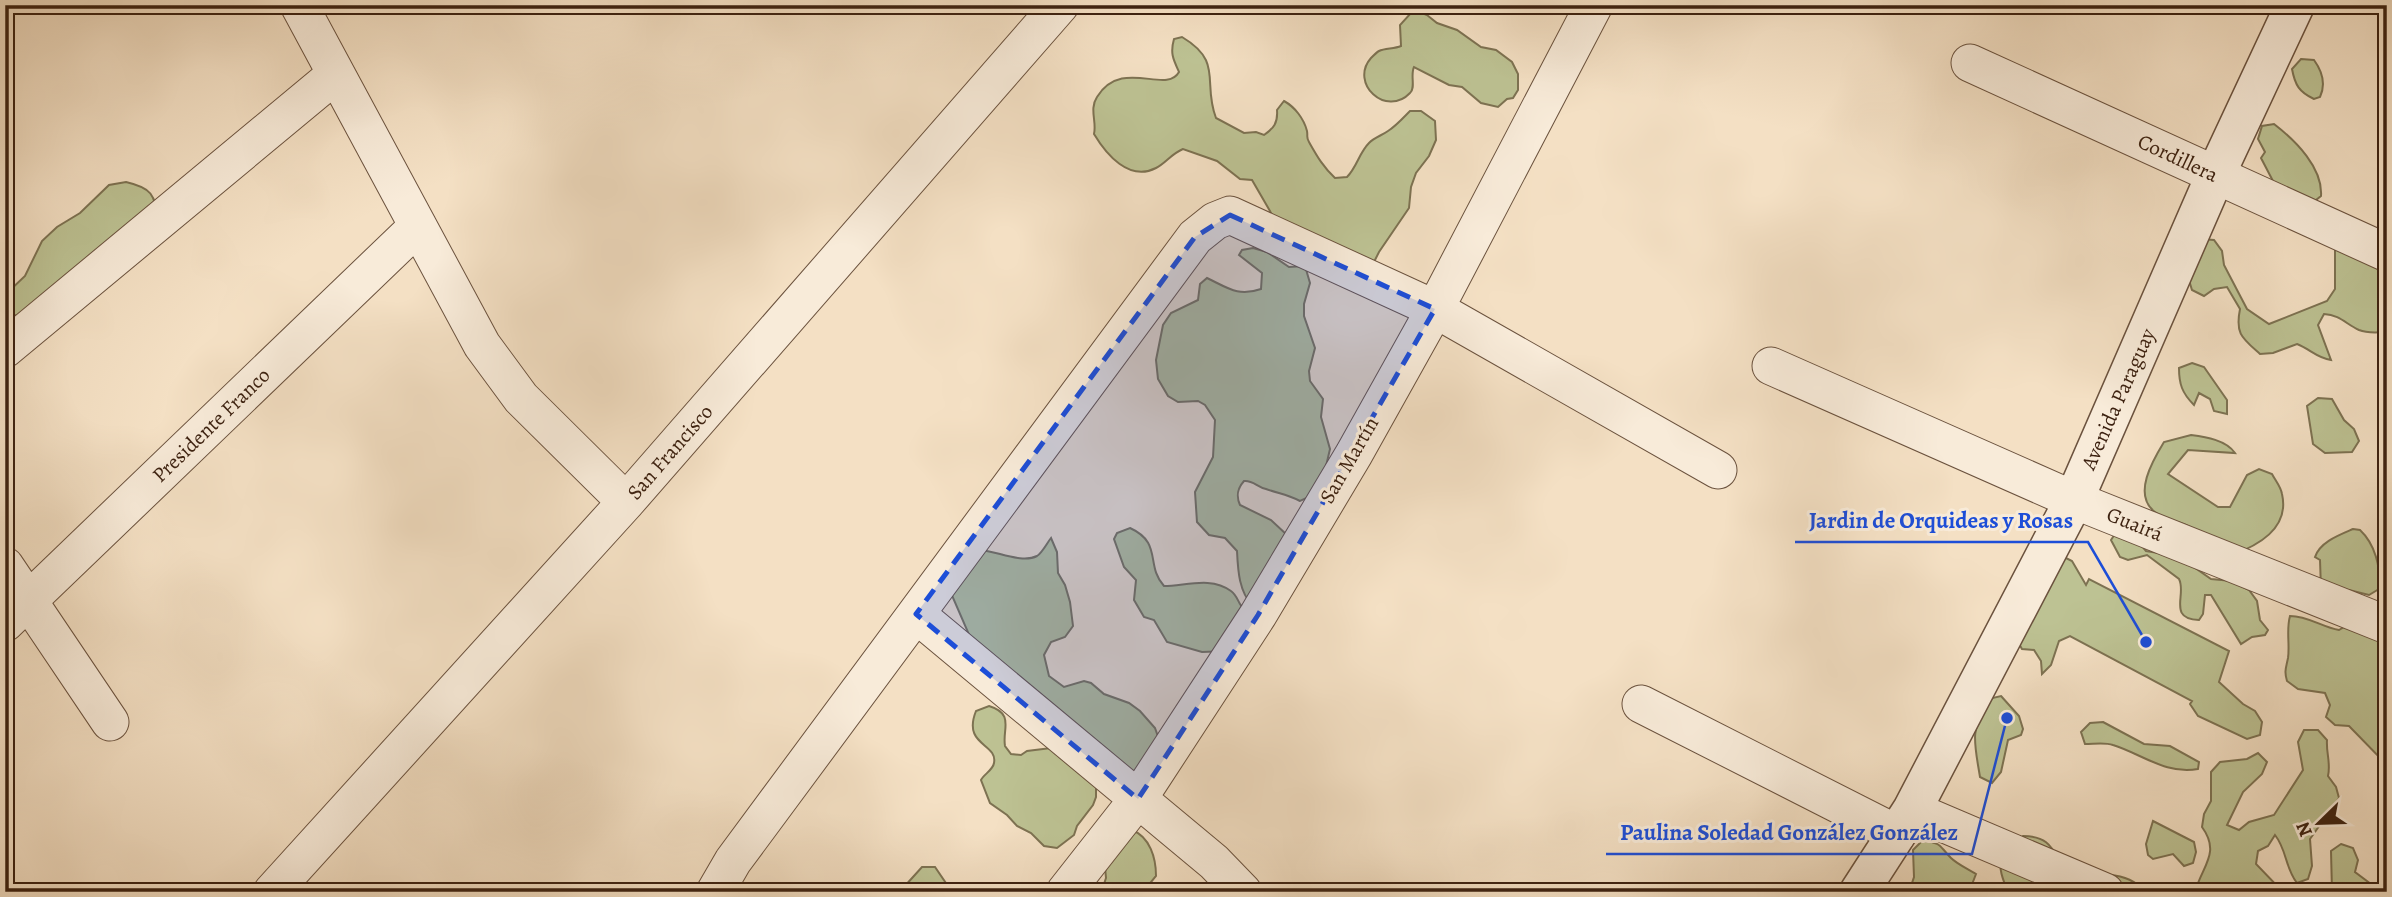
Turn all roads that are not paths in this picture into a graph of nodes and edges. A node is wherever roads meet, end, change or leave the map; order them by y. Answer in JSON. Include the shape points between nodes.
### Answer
{"nodes":[{"id":1,"x":299,"y":5,"type":"edge"},
{"id":2,"x":1060,"y":5,"type":"edge"},
{"id":3,"x":1594,"y":5,"type":"edge"},
{"id":4,"x":2295,"y":5,"type":"edge"},
{"id":5,"x":1970,"y":63,"type":"dead end"},
{"id":6,"x":335,"y":75,"type":"junction"},
{"id":7,"x":2216,"y":176,"type":"junction"},
{"id":8,"x":418,"y":226,"type":"junction"},
{"id":9,"x":2387,"y":253,"type":"edge"},
{"id":10,"x":1435,"y":309,"type":"junction"},
{"id":11,"x":5,"y":349,"type":"edge"},
{"id":12,"x":1771,"y":366,"type":"dead end"},
{"id":13,"x":1718,"y":470,"type":"dead end"},
{"id":14,"x":2074,"y":500,"type":"junction"},
{"id":15,"x":626,"y":502,"type":"junction"},
{"id":16,"x":5,"y":566,"type":"edge"},
{"id":17,"x":17,"y":612,"type":"edge"},
{"id":18,"x":916,"y":614,"type":"junction"},
{"id":19,"x":2387,"y":625,"type":"edge"},
{"id":20,"x":1641,"y":704,"type":"dead end"},
{"id":21,"x":110,"y":722,"type":"dead end"},
{"id":22,"x":1138,"y":799,"type":"junction"},
{"id":23,"x":1904,"y":822,"type":"junction"},
{"id":24,"x":272,"y":892,"type":"edge"},
{"id":25,"x":715,"y":892,"type":"edge"},
{"id":26,"x":1065,"y":892,"type":"edge"},
{"id":27,"x":1243,"y":892,"type":"edge"},
{"id":28,"x":1859,"y":892,"type":"edge"},
{"id":29,"x":2105,"y":892,"type":"edge"}],
"edges":[{"from":1,"to":6,"type":"street"},
{"from":2,"to":15,"type":"street","name":"San Francisco"},
{"from":3,"to":10,"type":"street","name":"San Martín"},
{"from":4,"to":7,"type":"street","name":"Avenida Paraguay"},
{"from":5,"to":7,"type":"street","name":"Cordillera"},
{"from":6,"to":8,"type":"street"},
{"from":6,"to":11,"type":"street"},
{"from":7,"to":9,"type":"street","name":"Cordillera"},
{"from":7,"to":14,"type":"street","name":"Avenida Paraguay"},
{"from":8,"to":15,"type":"street","via":[[482,345],[522,398]]},
{"from":8,"to":17,"type":"street","name":"Presidente Franco"},
{"from":10,"to":13,"type":"street"},
{"from":10,"to":18,"type":"street","via":[[1230,215],[1215,221],[1195,237]]},
{"from":10,"to":22,"type":"street","name":"San Martín","via":[[1258,615]]},
{"from":12,"to":14,"type":"street","name":"Guairá"},
{"from":14,"to":19,"type":"street","name":"Guairá"},
{"from":14,"to":23,"type":"street","name":"Avenida Paraguay"},
{"from":15,"to":24,"type":"street","name":"San Francisco"},
{"from":16,"to":17,"type":"street"},
{"from":17,"to":21,"type":"street"},
{"from":18,"to":22,"type":"street"},
{"from":18,"to":25,"type":"street","via":[[733,861]]},
{"from":20,"to":23,"type":"street"},
{"from":22,"to":26,"type":"street","name":"San Martín"},
{"from":22,"to":27,"type":"street","via":[[1225,871]]},
{"from":23,"to":28,"type":"street","name":"Avenida Paraguay"},
{"from":23,"to":29,"type":"street"}]}
